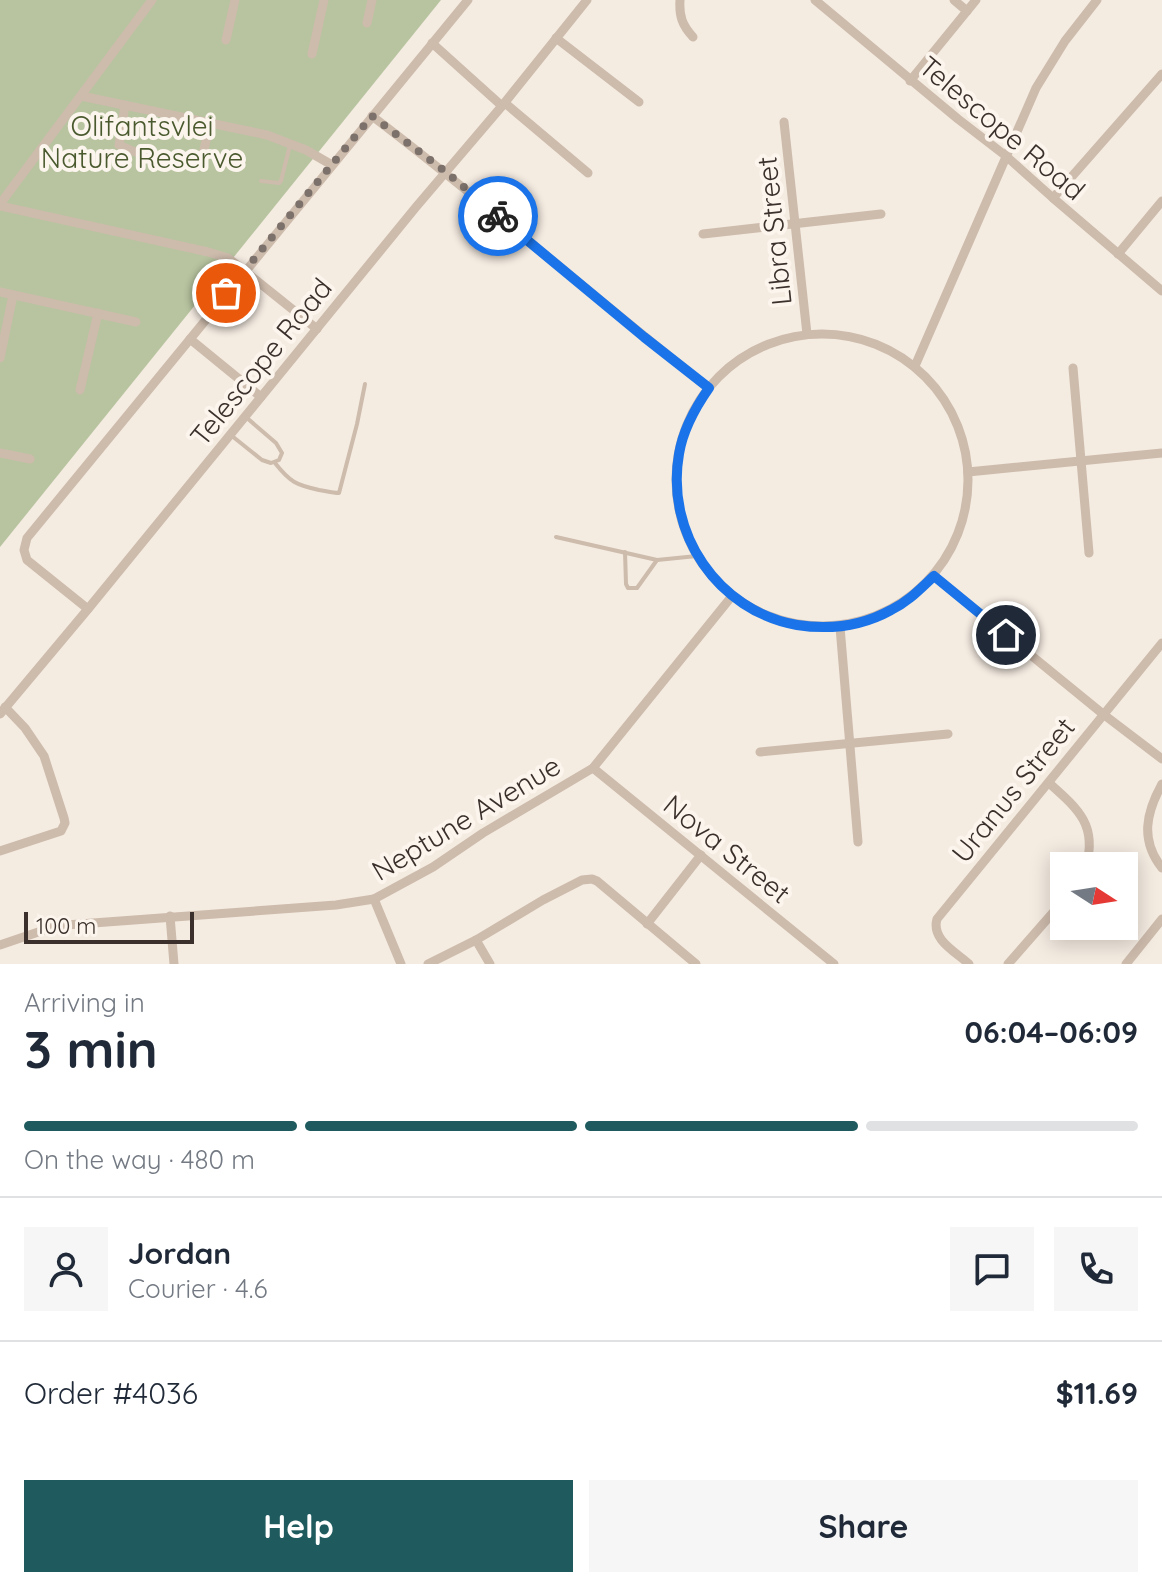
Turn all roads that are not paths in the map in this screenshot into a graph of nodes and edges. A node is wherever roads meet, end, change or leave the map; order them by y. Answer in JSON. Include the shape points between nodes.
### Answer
{"nodes":[{"id":1,"x":152,"y":0,"type":"edge"},
{"id":2,"x":235,"y":0,"type":"edge"},
{"id":3,"x":324,"y":0,"type":"edge"},
{"id":4,"x":372,"y":0,"type":"edge"},
{"id":5,"x":468,"y":0,"type":"edge"},
{"id":6,"x":587,"y":0,"type":"edge"},
{"id":7,"x":680,"y":0,"type":"edge"},
{"id":8,"x":815,"y":0,"type":"edge"},
{"id":9,"x":954,"y":0,"type":"edge"},
{"id":10,"x":976,"y":0,"type":"edge"},
{"id":11,"x":1097,"y":0,"type":"edge"},
{"id":12,"x":967,"y":11,"type":"junction"},
{"id":13,"x":367,"y":23,"type":"dead end"},
{"id":14,"x":693,"y":37,"type":"dead end"},
{"id":15,"x":556,"y":38,"type":"junction"},
{"id":16,"x":226,"y":40,"type":"dead end"},
{"id":17,"x":432,"y":43,"type":"junction"},
{"id":18,"x":312,"y":54,"type":"dead end"},
{"id":19,"x":1162,"y":74,"type":"edge"},
{"id":20,"x":910,"y":81,"type":"junction"},
{"id":21,"x":81,"y":96,"type":"junction"},
{"id":22,"x":639,"y":102,"type":"dead end"},
{"id":23,"x":504,"y":104,"type":"junction"},
{"id":24,"x":125,"y":105,"type":"junction"},
{"id":25,"x":372,"y":116,"type":"junction"},
{"id":26,"x":784,"y":122,"type":"dead end"},
{"id":27,"x":210,"y":123,"type":"junction"},
{"id":28,"x":290,"y":143,"type":"junction"},
{"id":29,"x":135,"y":152,"type":"dead end"},
{"id":30,"x":1006,"y":156,"type":"junction"},
{"id":31,"x":181,"y":164,"type":"dead end"},
{"id":32,"x":332,"y":165,"type":"junction"},
{"id":33,"x":446,"y":172,"type":"junction"},
{"id":34,"x":588,"y":173,"type":"dead end"},
{"id":35,"x":261,"y":181,"type":"dead end"},
{"id":36,"x":1053,"y":198,"type":"junction"},
{"id":37,"x":1162,"y":201,"type":"edge"},
{"id":38,"x":0,"y":205,"type":"edge"},
{"id":39,"x":881,"y":214,"type":"dead end"},
{"id":40,"x":794,"y":223,"type":"junction"},
{"id":41,"x":703,"y":234,"type":"dead end"},
{"id":42,"x":1118,"y":254,"type":"junction"},
{"id":43,"x":245,"y":271,"type":"junction"},
{"id":44,"x":1162,"y":291,"type":"edge"},
{"id":45,"x":0,"y":292,"type":"edge"},
{"id":46,"x":13,"y":295,"type":"junction"},
{"id":47,"x":98,"y":313,"type":"junction"},
{"id":48,"x":136,"y":322,"type":"dead end"},
{"id":49,"x":317,"y":329,"type":"junction"},
{"id":50,"x":807,"y":334,"type":"junction"},
{"id":51,"x":190,"y":339,"type":"junction"},
{"id":52,"x":0,"y":358,"type":"edge"},
{"id":53,"x":915,"y":366,"type":"junction"},
{"id":54,"x":1073,"y":368,"type":"dead end"},
{"id":55,"x":365,"y":384,"type":"dead end"},
{"id":56,"x":709,"y":388,"type":"junction"},
{"id":57,"x":80,"y":390,"type":"dead end"},
{"id":58,"x":261,"y":397,"type":"junction"},
{"id":59,"x":245,"y":416,"type":"junction"},
{"id":60,"x":230,"y":434,"type":"junction"},
{"id":61,"x":0,"y":453,"type":"edge"},
{"id":62,"x":1162,"y":453,"type":"edge"},
{"id":63,"x":30,"y":459,"type":"dead end"},
{"id":64,"x":1082,"y":461,"type":"junction"},
{"id":65,"x":275,"y":463,"type":"junction"},
{"id":66,"x":968,"y":472,"type":"junction"},
{"id":67,"x":556,"y":537,"type":"dead end"},
{"id":68,"x":625,"y":552,"type":"junction"},
{"id":69,"x":1089,"y":553,"type":"dead end"},
{"id":70,"x":697,"y":556,"type":"junction"},
{"id":71,"x":657,"y":560,"type":"junction"},
{"id":72,"x":934,"y":576,"type":"junction"},
{"id":73,"x":732,"y":596,"type":"junction"},
{"id":74,"x":88,"y":609,"type":"junction"},
{"id":75,"x":840,"y":627,"type":"junction"},
{"id":76,"x":1162,"y":644,"type":"edge"},
{"id":77,"x":3,"y":710,"type":"edge"},
{"id":78,"x":1103,"y":714,"type":"junction"},
{"id":79,"x":948,"y":734,"type":"dead end"},
{"id":80,"x":850,"y":743,"type":"junction"},
{"id":81,"x":760,"y":752,"type":"dead end"},
{"id":82,"x":1162,"y":759,"type":"edge"},
{"id":83,"x":593,"y":768,"type":"junction"},
{"id":84,"x":1049,"y":783,"type":"junction"},
{"id":85,"x":1162,"y":784,"type":"edge"},
{"id":86,"x":858,"y":842,"type":"dead end"},
{"id":87,"x":0,"y":851,"type":"edge"},
{"id":88,"x":1088,"y":852,"type":"edge"},
{"id":89,"x":701,"y":855,"type":"junction"},
{"id":90,"x":1162,"y":868,"type":"edge"},
{"id":91,"x":374,"y":899,"type":"junction"},
{"id":92,"x":170,"y":916,"type":"junction"},
{"id":93,"x":1050,"y":916,"type":"edge"},
{"id":94,"x":1162,"y":919,"type":"edge"},
{"id":95,"x":647,"y":924,"type":"junction"},
{"id":96,"x":476,"y":940,"type":"junction"},
{"id":97,"x":0,"y":945,"type":"edge"},
{"id":98,"x":174,"y":964,"type":"edge"},
{"id":99,"x":401,"y":964,"type":"edge"},
{"id":100,"x":428,"y":964,"type":"edge"},
{"id":101,"x":490,"y":964,"type":"edge"},
{"id":102,"x":696,"y":964,"type":"edge"},
{"id":103,"x":834,"y":964,"type":"edge"},
{"id":104,"x":969,"y":964,"type":"edge"},
{"id":105,"x":1008,"y":964,"type":"edge"},
{"id":106,"x":1126,"y":964,"type":"edge"}],
"edges":[{"from":1,"to":21,"type":"street"},
{"from":2,"to":16,"type":"street"},
{"from":3,"to":18,"type":"street"},
{"from":4,"to":13,"type":"street"},
{"from":5,"to":17,"type":"street"},
{"from":6,"to":15,"type":"street","name":"Telescope Road"},
{"from":7,"to":14,"type":"street","via":[[682,25]]},
{"from":8,"to":20,"type":"street","name":"Telescope Road"},
{"from":9,"to":12,"type":"street"},
{"from":10,"to":12,"type":"street"},
{"from":11,"to":30,"type":"street","via":[[1046,70]]},
{"from":12,"to":20,"type":"street"},
{"from":15,"to":22,"type":"street"},
{"from":15,"to":23,"type":"street","name":"Telescope Road"},
{"from":17,"to":23,"type":"street"},
{"from":17,"to":25,"type":"street"},
{"from":19,"to":36,"type":"street"},
{"from":20,"to":30,"type":"street","name":"Telescope Road"},
{"from":21,"to":24,"type":"street"},
{"from":21,"to":38,"type":"street"},
{"from":23,"to":33,"type":"street","name":"Telescope Road"},
{"from":23,"to":34,"type":"street"},
{"from":24,"to":27,"type":"street"},
{"from":24,"to":29,"type":"street","via":[[119,145]]},
{"from":25,"to":32,"type":"street"},
{"from":25,"to":33,"type":"street"},
{"from":26,"to":40,"type":"street","name":"Libra Street"},
{"from":27,"to":28,"type":"street"},
{"from":27,"to":31,"type":"street","via":[[201,163]]},
{"from":28,"to":32,"type":"street"},
{"from":28,"to":35,"type":"lane","via":[[281,181]]},
{"from":30,"to":36,"type":"street","name":"Telescope Road"},
{"from":30,"to":53,"type":"street"},
{"from":32,"to":43,"type":"street"},
{"from":33,"to":49,"type":"street","name":"Telescope Road"},
{"from":33,"to":56,"type":"street"},
{"from":36,"to":42,"type":"street","name":"Telescope Road"},
{"from":37,"to":42,"type":"street"},
{"from":38,"to":43,"type":"street","via":[[208,252]]},
{"from":39,"to":40,"type":"street"},
{"from":40,"to":41,"type":"street"},
{"from":40,"to":50,"type":"street","name":"Libra Street"},
{"from":42,"to":44,"type":"street","name":"Telescope Road"},
{"from":43,"to":49,"type":"street"},
{"from":43,"to":51,"type":"street"},
{"from":45,"to":46,"type":"street"},
{"from":46,"to":47,"type":"street"},
{"from":46,"to":52,"type":"street"},
{"from":47,"to":48,"type":"street"},
{"from":47,"to":57,"type":"street"},
{"from":49,"to":58,"type":"street","name":"Telescope Road"},
{"from":50,"to":53,"type":"street","via":[[865,339]]},
{"from":50,"to":56,"type":"street","via":[[753,351]]},
{"from":51,"to":58,"type":"street"},
{"from":51,"to":74,"type":"street","via":[[26,541],[27,560]]},
{"from":53,"to":66,"type":"street","via":[[953,413]]},
{"from":54,"to":64,"type":"street"},
{"from":55,"to":65,"type":"lane","via":[[339,493],[297,485]]},
{"from":56,"to":70,"type":"street","via":[[687,427],[677,470],[678,506]]},
{"from":58,"to":59,"type":"street","name":"Telescope Road"},
{"from":59,"to":60,"type":"street","name":"Telescope Road"},
{"from":59,"to":65,"type":"lane","via":[[281,449]]},
{"from":60,"to":65,"type":"lane","via":[[262,460]]},
{"from":60,"to":74,"type":"street","name":"Telescope Road"},
{"from":61,"to":63,"type":"street"},
{"from":62,"to":64,"type":"street"},
{"from":64,"to":66,"type":"street"},
{"from":64,"to":69,"type":"street"},
{"from":66,"to":72,"type":"street","via":[[965,517]]},
{"from":67,"to":68,"type":"lane"},
{"from":68,"to":71,"type":"lane"},
{"from":68,"to":71,"type":"lane","via":[[628,588],[637,588]]},
{"from":70,"to":71,"type":"lane"},
{"from":70,"to":73,"type":"street"},
{"from":72,"to":75,"type":"street","via":[[891,610]]},
{"from":72,"to":78,"type":"street"},
{"from":73,"to":75,"type":"street","via":[[783,622]]},
{"from":73,"to":83,"type":"street","name":"Neptune Avenue"},
{"from":74,"to":77,"type":"street","name":"Telescope Road"},
{"from":75,"to":80,"type":"street"},
{"from":76,"to":78,"type":"street","name":"Uranus Street"},
{"from":77,"to":87,"type":"street","via":[[25,728],[44,756],[65,823],[61,831]]},
{"from":78,"to":82,"type":"street"},
{"from":78,"to":84,"type":"street","name":"Uranus Street"},
{"from":79,"to":80,"type":"street"},
{"from":80,"to":81,"type":"street"},
{"from":80,"to":86,"type":"street"},
{"from":83,"to":89,"type":"street","name":"Nova Street"},
{"from":83,"to":91,"type":"street","name":"Neptune Avenue"},
{"from":84,"to":88,"type":"street","via":[[1085,820]]},
{"from":84,"to":104,"type":"street","name":"Uranus Street","via":[[937,919],[938,937]]},
{"from":85,"to":90,"type":"street","via":[[1149,813],[1147,838]]},
{"from":89,"to":95,"type":"street"},
{"from":89,"to":103,"type":"street","name":"Nova Street"},
{"from":91,"to":92,"type":"street","name":"Neptune Avenue"},
{"from":91,"to":99,"type":"street"},
{"from":92,"to":97,"type":"street","name":"Neptune Avenue","via":[[53,927]]},
{"from":92,"to":98,"type":"street"},
{"from":93,"to":105,"type":"street"},
{"from":94,"to":106,"type":"street"},
{"from":95,"to":96,"type":"street","via":[[597,881],[586,879]]},
{"from":95,"to":102,"type":"street"},
{"from":96,"to":100,"type":"street"},
{"from":96,"to":101,"type":"street"}]}
